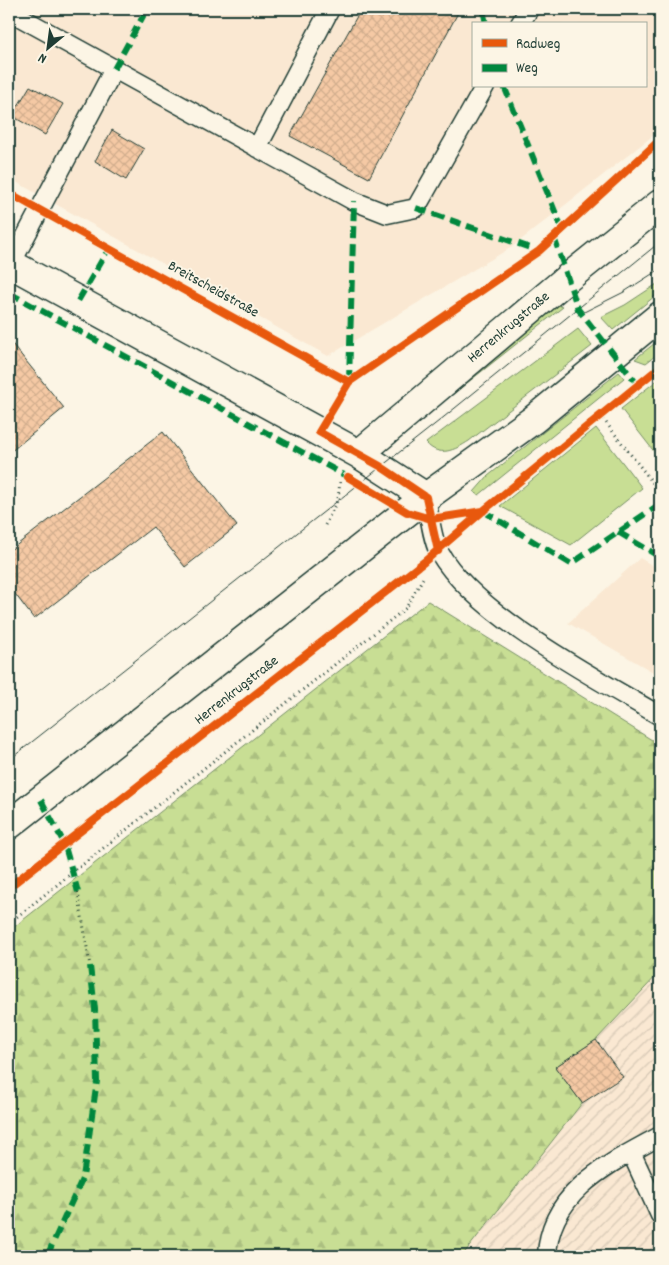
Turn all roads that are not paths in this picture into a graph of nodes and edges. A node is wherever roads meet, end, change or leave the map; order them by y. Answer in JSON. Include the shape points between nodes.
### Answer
{"nodes":[{"id":1,"x":330,"y":9,"type":"edge"},
{"id":2,"x":529,"y":9,"type":"edge"},
{"id":3,"x":9,"y":11,"type":"edge"},
{"id":4,"x":521,"y":22,"type":"edge"},
{"id":5,"x":114,"y":69,"type":"junction"},
{"id":6,"x":484,"y":88,"type":"edge"},
{"id":7,"x":257,"y":148,"type":"junction"},
{"id":8,"x":660,"y":204,"type":"edge"},
{"id":9,"x":10,"y":263,"type":"edge"},
{"id":10,"x":660,"y":316,"type":"edge"},
{"id":11,"x":350,"y":464,"type":"junction"},
{"id":12,"x":426,"y":497,"type":"junction"},
{"id":13,"x":660,"y":716,"type":"edge"},
{"id":14,"x":9,"y":825,"type":"edge"},
{"id":15,"x":660,"y":1136,"type":"edge"},
{"id":16,"x":631,"y":1152,"type":"junction"},
{"id":17,"x":660,"y":1215,"type":"edge"},
{"id":18,"x":547,"y":1256,"type":"edge"}],
"edges":[{"from":1,"to":7,"type":"lane"},
{"from":2,"to":4,"type":"lane"},
{"from":3,"to":5,"type":"lane"},
{"from":5,"to":7,"type":"lane"},
{"from":5,"to":9,"type":"lane"},
{"from":6,"to":7,"type":"lane","via":[[416,208],[387,214],[354,202]]},
{"from":8,"to":11,"type":"street","name":"Herrenkrugstraße","via":[[568,277]]},
{"from":9,"to":11,"type":"street"},
{"from":10,"to":12,"type":"street","via":[[534,420]]},
{"from":11,"to":12,"type":"street"},
{"from":12,"to":13,"type":"lane","via":[[438,551],[467,587],[502,616]]},
{"from":12,"to":14,"type":"street"},
{"from":15,"to":16,"type":"lane"},
{"from":16,"to":17,"type":"lane"},
{"from":16,"to":18,"type":"lane","via":[[596,1172],[564,1204],[549,1240]]}]}
